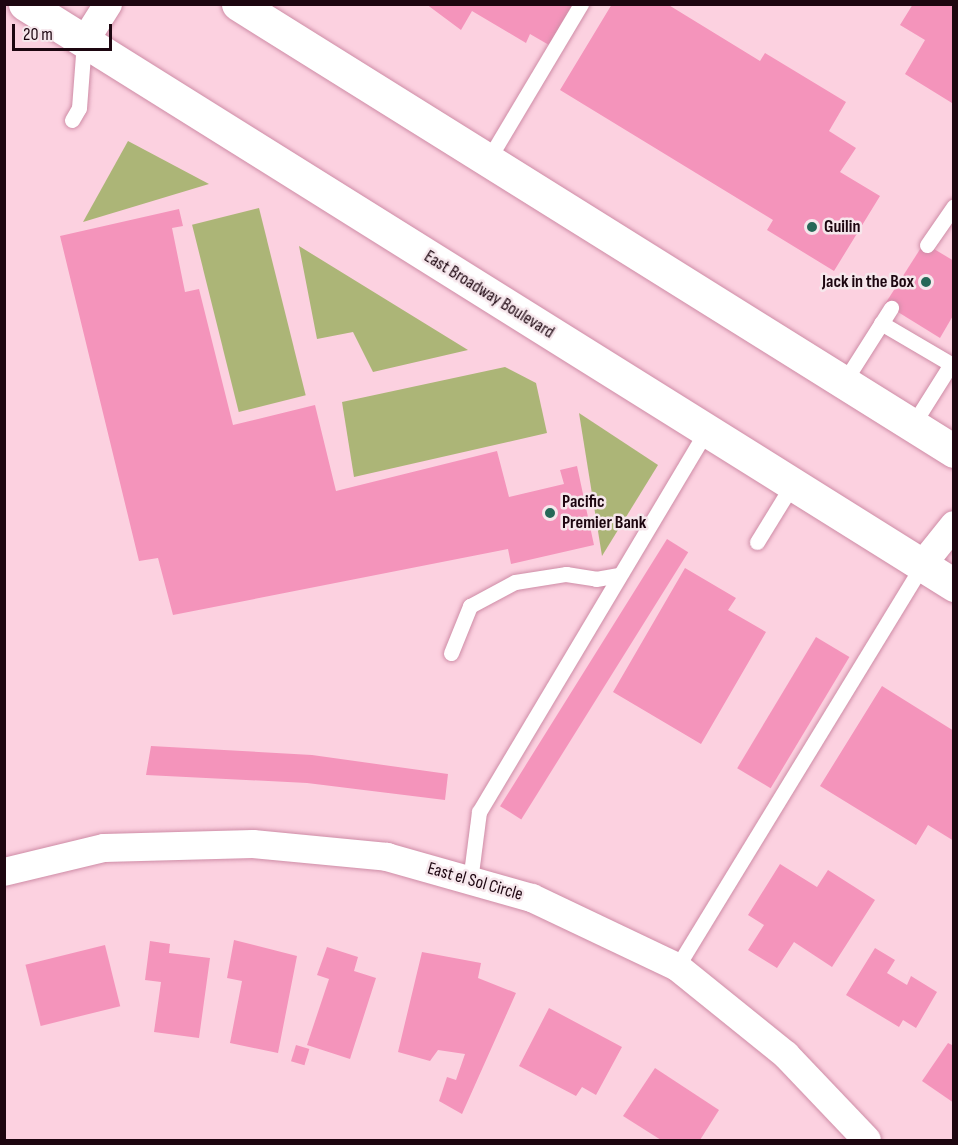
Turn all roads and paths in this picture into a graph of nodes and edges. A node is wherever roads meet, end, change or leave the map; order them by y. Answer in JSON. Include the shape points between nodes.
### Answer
{"nodes":[{"id":1,"x":25,"y":4,"type":"edge"},
{"id":2,"x":108,"y":4,"type":"edge"},
{"id":3,"x":238,"y":4,"type":"edge"},
{"id":4,"x":581,"y":4,"type":"edge"},
{"id":5,"x":84,"y":42,"type":"junction"},
{"id":6,"x":72,"y":120,"type":"dead end"},
{"id":7,"x":488,"y":160,"type":"junction"},
{"id":8,"x":954,"y":206,"type":"edge"},
{"id":9,"x":927,"y":245,"type":"dead end"},
{"id":10,"x":891,"y":308,"type":"dead end"},
{"id":11,"x":881,"y":323,"type":"junction"},
{"id":12,"x":844,"y":382,"type":"junction"},
{"id":13,"x":912,"y":426,"type":"junction"},
{"id":14,"x":706,"y":431,"type":"junction"},
{"id":15,"x":954,"y":451,"type":"edge"},
{"id":16,"x":792,"y":485,"type":"junction"},
{"id":17,"x":954,"y":525,"type":"edge"},
{"id":18,"x":757,"y":543,"type":"dead end"},
{"id":19,"x":922,"y":565,"type":"junction"},
{"id":20,"x":619,"y":575,"type":"junction"},
{"id":21,"x":954,"y":585,"type":"edge"},
{"id":22,"x":451,"y":653,"type":"dead end"},
{"id":23,"x":4,"y":872,"type":"edge"},
{"id":24,"x":471,"y":881,"type":"junction"},
{"id":25,"x":677,"y":968,"type":"junction"},
{"id":26,"x":867,"y":1140,"type":"edge"}],
"edges":[{"from":1,"to":5,"type":"main road","name":"East Broadway Boulevard"},
{"from":2,"to":5,"type":"street"},
{"from":3,"to":7,"type":"main road"},
{"from":4,"to":7,"type":"lane"},
{"from":5,"to":6,"type":"lane","via":[[79,108]]},
{"from":5,"to":14,"type":"main road","name":"East Broadway Boulevard"},
{"from":7,"to":12,"type":"main road"},
{"from":8,"to":9,"type":"lane"},
{"from":10,"to":11,"type":"lane"},
{"from":11,"to":12,"type":"lane"},
{"from":11,"to":13,"type":"lane","via":[[951,364]]},
{"from":12,"to":13,"type":"main road"},
{"from":13,"to":15,"type":"main road"},
{"from":14,"to":16,"type":"main road","name":"East Broadway Boulevard"},
{"from":14,"to":20,"type":"lane"},
{"from":16,"to":18,"type":"lane"},
{"from":16,"to":19,"type":"main road","name":"East Broadway Boulevard"},
{"from":17,"to":19,"type":"street"},
{"from":19,"to":21,"type":"main road","name":"East Broadway Boulevard"},
{"from":19,"to":25,"type":"lane"},
{"from":20,"to":22,"type":"lane","via":[[596,579],[566,574],[515,582],[470,606]]},
{"from":20,"to":24,"type":"lane","via":[[479,812]]},
{"from":23,"to":24,"type":"street","name":"East el Sol Circle","via":[[104,848],[253,844],[387,857]]},
{"from":24,"to":25,"type":"street","name":"East el Sol Circle","via":[[532,898]]},
{"from":25,"to":26,"type":"street","name":"East el Sol Circle","via":[[786,1055]]}]}
